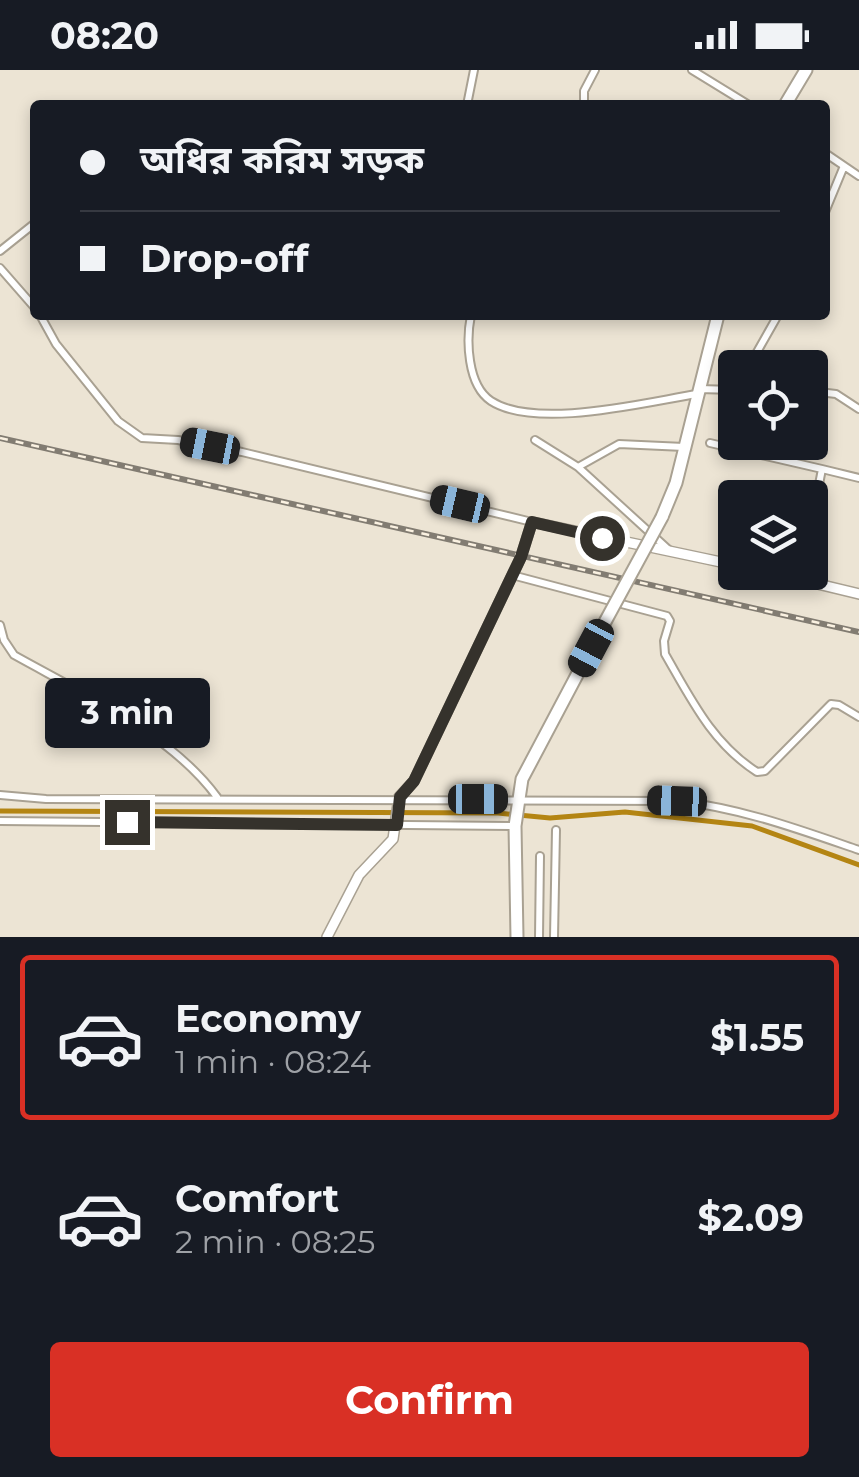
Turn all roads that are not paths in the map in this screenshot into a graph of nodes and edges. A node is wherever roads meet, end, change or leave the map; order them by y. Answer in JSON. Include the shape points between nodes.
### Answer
{"nodes":[{"id":1,"x":474,"y":70,"type":"edge"},
{"id":2,"x":595,"y":70,"type":"edge"},
{"id":3,"x":692,"y":70,"type":"edge"},
{"id":4,"x":806,"y":70,"type":"edge"},
{"id":5,"x":469,"y":100,"type":"edge"},
{"id":6,"x":584,"y":100,"type":"edge"},
{"id":7,"x":741,"y":100,"type":"edge"},
{"id":8,"x":788,"y":100,"type":"edge"},
{"id":9,"x":830,"y":156,"type":"edge"},
{"id":10,"x":844,"y":166,"type":"junction"},
{"id":11,"x":859,"y":176,"type":"edge"},
{"id":12,"x":830,"y":200,"type":"edge"},
{"id":13,"x":30,"y":227,"type":"edge"},
{"id":14,"x":0,"y":251,"type":"edge"},
{"id":15,"x":0,"y":268,"type":"edge"},
{"id":16,"x":30,"y":302,"type":"edge"},
{"id":17,"x":43,"y":320,"type":"edge"},
{"id":18,"x":470,"y":320,"type":"edge"},
{"id":19,"x":717,"y":320,"type":"edge"},
{"id":20,"x":775,"y":320,"type":"edge"},
{"id":21,"x":758,"y":350,"type":"edge"},
{"id":22,"x":718,"y":391,"type":"edge"},
{"id":23,"x":698,"y":392,"type":"junction"},
{"id":24,"x":828,"y":393,"type":"edge"},
{"id":25,"x":859,"y":409,"type":"edge"},
{"id":26,"x":535,"y":440,"type":"dead end"},
{"id":27,"x":710,"y":443,"type":"dead end"},
{"id":28,"x":684,"y":447,"type":"junction"},
{"id":29,"x":578,"y":466,"type":"junction"},
{"id":30,"x":822,"y":469,"type":"junction"},
{"id":31,"x":859,"y":478,"type":"edge"},
{"id":32,"x":820,"y":480,"type":"edge"},
{"id":33,"x":532,"y":522,"type":"junction"},
{"id":34,"x":672,"y":552,"type":"junction"},
{"id":35,"x":718,"y":561,"type":"edge"},
{"id":36,"x":512,"y":575,"type":"junction"},
{"id":37,"x":828,"y":584,"type":"edge"},
{"id":38,"x":859,"y":594,"type":"edge"},
{"id":39,"x":0,"y":625,"type":"edge"},
{"id":40,"x":859,"y":718,"type":"edge"},
{"id":41,"x":0,"y":796,"type":"edge"},
{"id":42,"x":218,"y":798,"type":"junction"},
{"id":43,"x":517,"y":800,"type":"junction"},
{"id":44,"x":399,"y":801,"type":"junction"},
{"id":45,"x":398,"y":821,"type":"junction"},
{"id":46,"x":0,"y":822,"type":"edge"},
{"id":47,"x":515,"y":825,"type":"junction"},
{"id":48,"x":556,"y":830,"type":"dead end"},
{"id":49,"x":859,"y":850,"type":"edge"},
{"id":50,"x":540,"y":856,"type":"dead end"},
{"id":51,"x":327,"y":937,"type":"edge"},
{"id":52,"x":517,"y":937,"type":"edge"},
{"id":53,"x":539,"y":937,"type":"edge"},
{"id":54,"x":554,"y":937,"type":"edge"}],
"edges":[{"from":1,"to":5,"type":"street"},
{"from":2,"to":6,"type":"street"},
{"from":3,"to":7,"type":"street"},
{"from":4,"to":8,"type":"highway"},
{"from":9,"to":10,"type":"street"},
{"from":10,"to":11,"type":"street"},
{"from":10,"to":12,"type":"street"},
{"from":13,"to":14,"type":"street"},
{"from":15,"to":16,"type":"street"},
{"from":17,"to":33,"type":"street","via":[[118,421],[142,438],[242,452]]},
{"from":18,"to":23,"type":"street","via":[[476,380],[498,405],[589,414]]},
{"from":19,"to":23,"type":"highway"},
{"from":20,"to":21,"type":"street"},
{"from":22,"to":23,"type":"street"},
{"from":23,"to":28,"type":"highway"},
{"from":24,"to":25,"type":"street"},
{"from":26,"to":29,"type":"street"},
{"from":27,"to":30,"type":"street"},
{"from":28,"to":29,"type":"street","via":[[619,444]]},
{"from":28,"to":43,"type":"highway","bridge":true,"via":[[662,517],[522,779]]},
{"from":29,"to":34,"type":"street"},
{"from":30,"to":31,"type":"street"},
{"from":30,"to":32,"type":"street"},
{"from":33,"to":34,"type":"main road"},
{"from":33,"to":36,"type":"main road"},
{"from":34,"to":35,"type":"main road"},
{"from":36,"to":40,"type":"street","via":[[667,616],[664,645],[674,668],[722,746],[756,772],[765,771],[831,704]]},
{"from":36,"to":44,"type":"main road"},
{"from":37,"to":38,"type":"main road"},
{"from":39,"to":42,"type":"street","via":[[14,655],[136,726],[192,766]]},
{"from":41,"to":42,"type":"street"},
{"from":42,"to":44,"type":"street"},
{"from":43,"to":44,"type":"street"},
{"from":43,"to":47,"type":"highway"},
{"from":43,"to":49,"type":"street","via":[[716,805]]},
{"from":44,"to":45,"type":"main road"},
{"from":45,"to":46,"type":"street"},
{"from":45,"to":47,"type":"street"},
{"from":45,"to":51,"type":"main road","via":[[393,839],[359,875]]},
{"from":47,"to":52,"type":"highway"},
{"from":48,"to":54,"type":"street"},
{"from":50,"to":53,"type":"street"}]}
